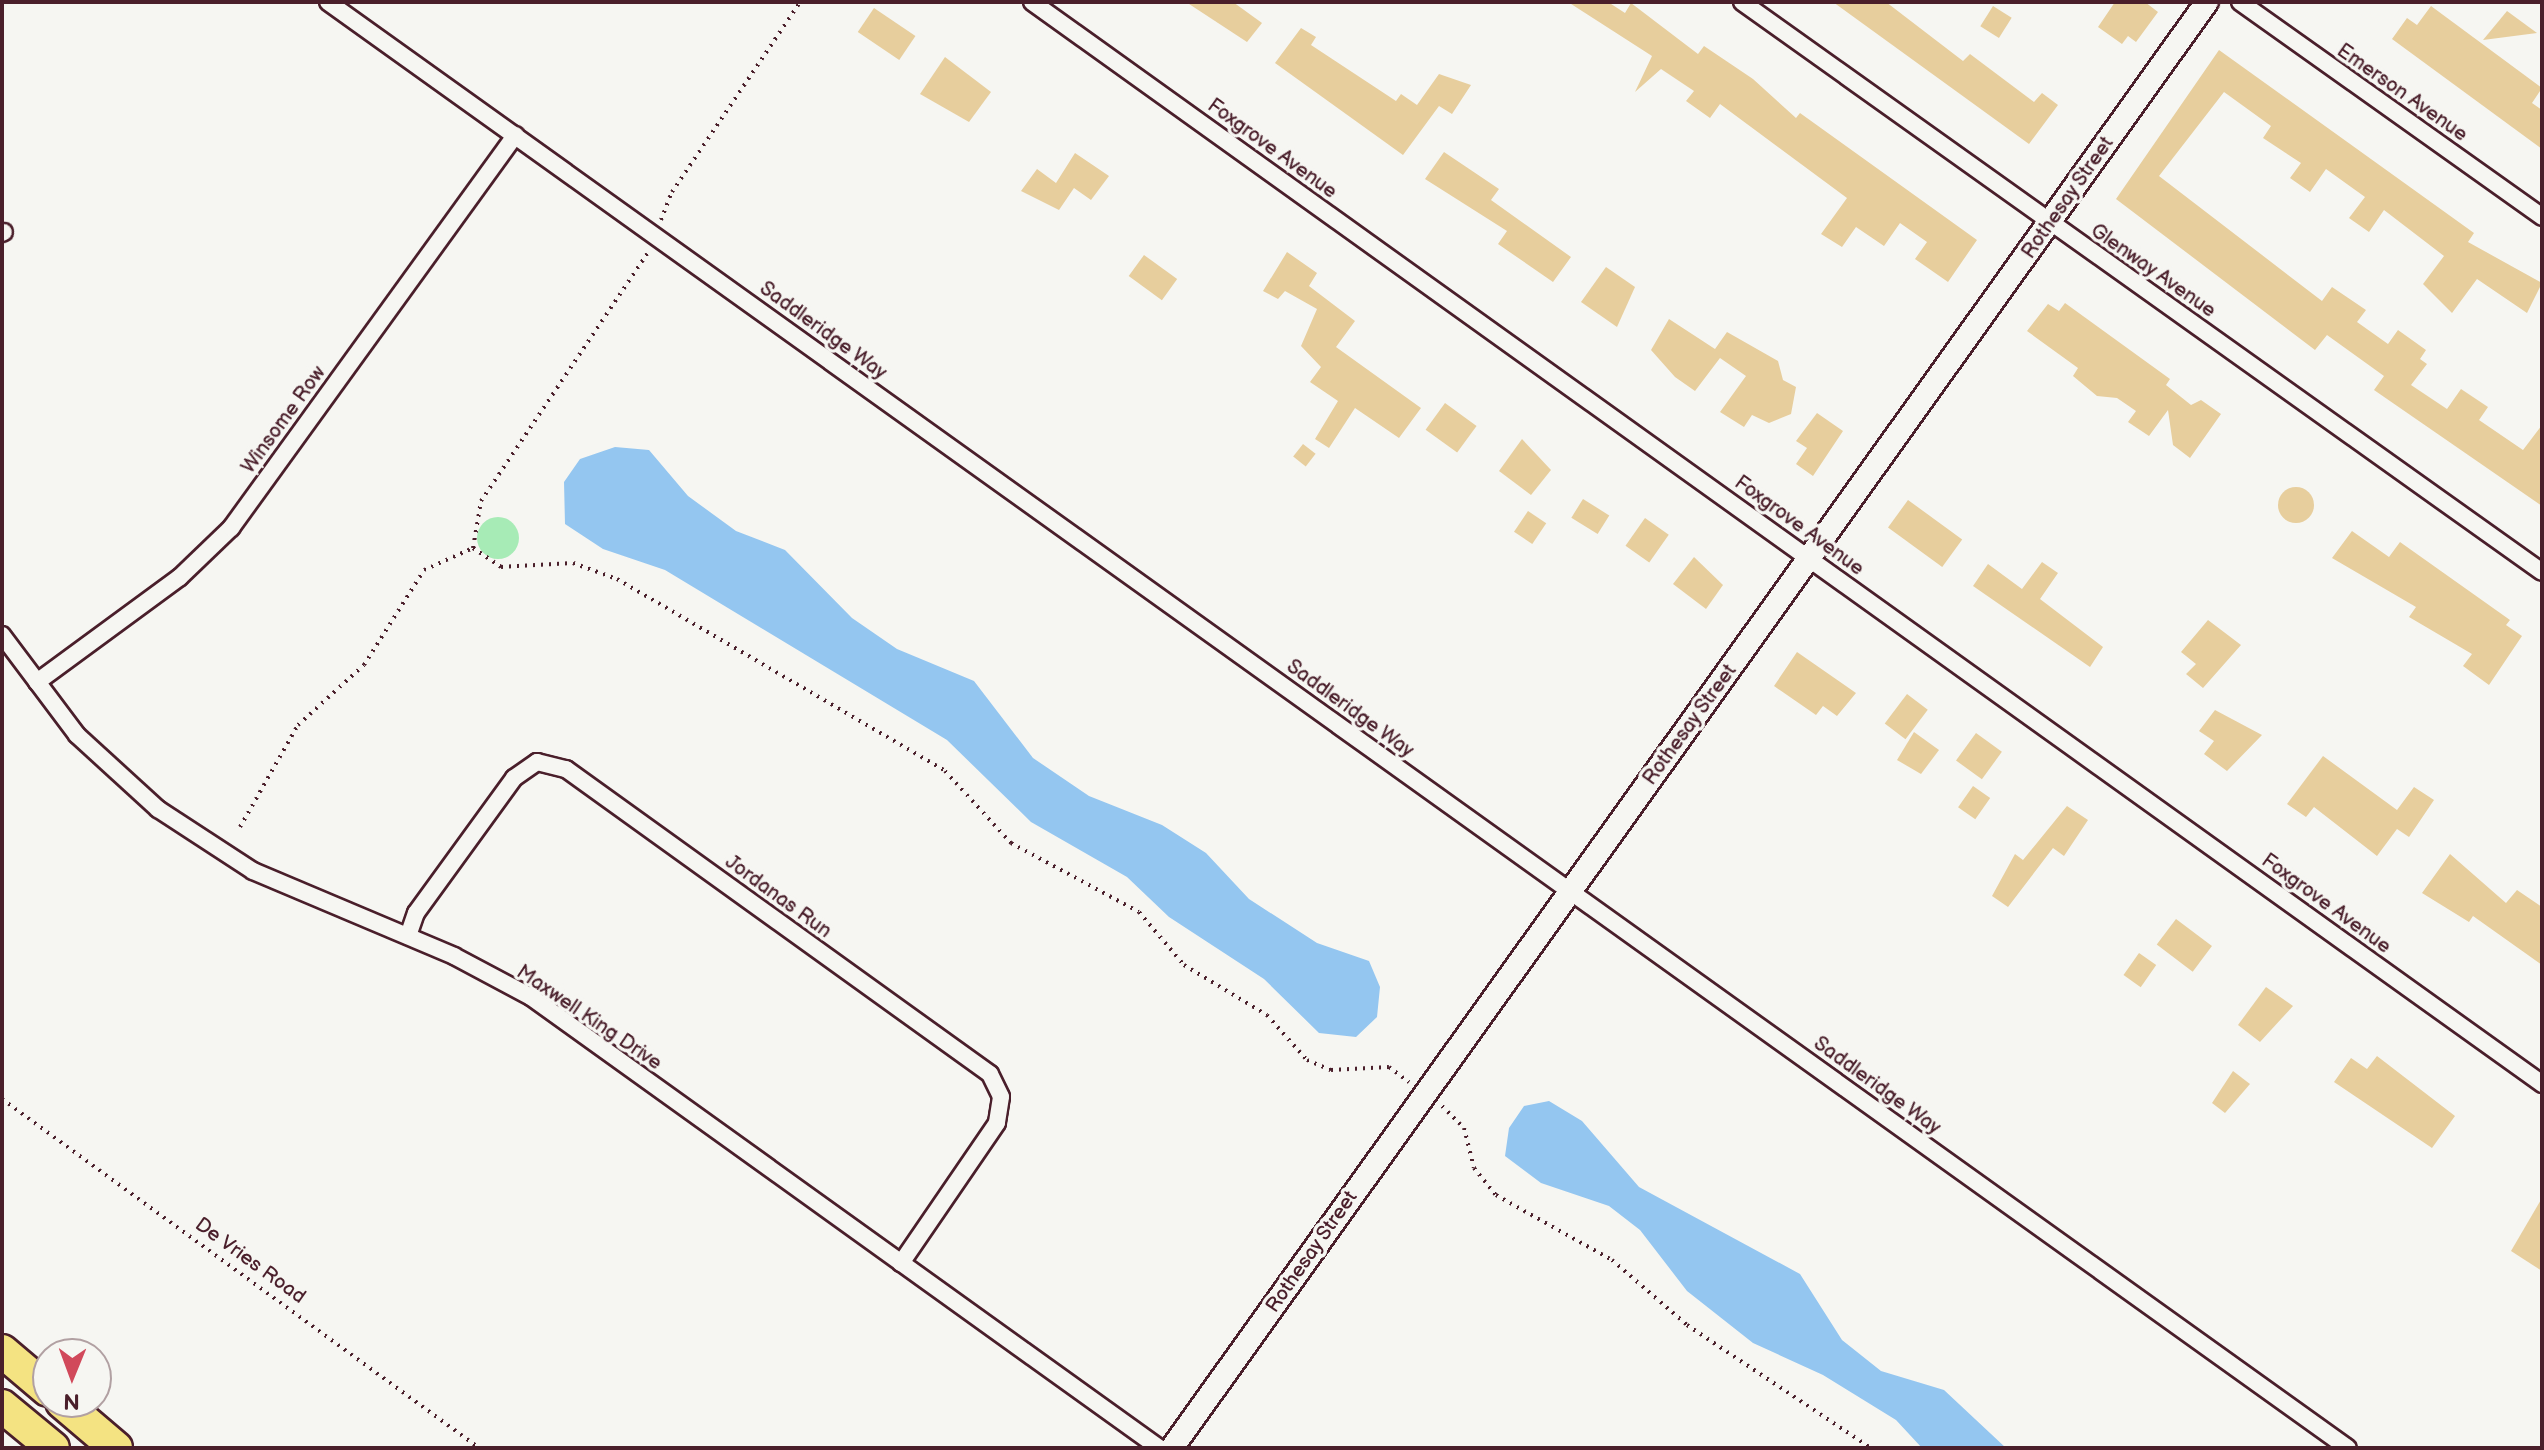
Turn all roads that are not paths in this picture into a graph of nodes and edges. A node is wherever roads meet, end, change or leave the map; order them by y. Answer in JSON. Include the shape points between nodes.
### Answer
{"nodes":[{"id":1,"x":328,"y":2,"type":"edge"},
{"id":2,"x":1032,"y":2,"type":"edge"},
{"id":3,"x":1742,"y":2,"type":"edge"},
{"id":4,"x":2207,"y":2,"type":"edge"},
{"id":5,"x":2240,"y":2,"type":"edge"},
{"id":6,"x":515,"y":135,"type":"junction"},
{"id":7,"x":2542,"y":217,"type":"edge"},
{"id":8,"x":2051,"y":223,"type":"junction"},
{"id":9,"x":1810,"y":559,"type":"junction"},
{"id":10,"x":2542,"y":572,"type":"edge"},
{"id":11,"x":2,"y":635,"type":"edge"},
{"id":12,"x":37,"y":682,"type":"junction"},
{"id":13,"x":1570,"y":891,"type":"junction"},
{"id":14,"x":408,"y":936,"type":"junction"},
{"id":15,"x":2542,"y":1084,"type":"edge"},
{"id":16,"x":901,"y":1263,"type":"junction"},
{"id":17,"x":2,"y":1351,"type":"edge"},
{"id":18,"x":32,"y":1376,"type":"edge"},
{"id":19,"x":2,"y":1406,"type":"edge"},
{"id":20,"x":81,"y":1418,"type":"edge"},
{"id":21,"x":53,"y":1448,"type":"edge"},
{"id":22,"x":116,"y":1448,"type":"edge"},
{"id":23,"x":1159,"y":1448,"type":"edge"},
{"id":24,"x":1172,"y":1448,"type":"edge"},
{"id":25,"x":2348,"y":1448,"type":"edge"}],
"edges":[{"from":1,"to":6,"type":"street","name":"Saddleridge Way"},
{"from":2,"to":9,"type":"street","name":"Foxgrove Avenue"},
{"from":3,"to":8,"type":"street","name":"Glenway Avenue"},
{"from":4,"to":8,"type":"street","name":"Rothesay Street"},
{"from":5,"to":7,"type":"street","name":"Emerson Avenue"},
{"from":6,"to":12,"type":"street","name":"Winsome Row","via":[[231,528],[180,577]]},
{"from":6,"to":13,"type":"street","name":"Saddleridge Way"},
{"from":8,"to":9,"type":"street","name":"Rothesay Street"},
{"from":8,"to":10,"type":"street","name":"Glenway Avenue"},
{"from":9,"to":13,"type":"street","name":"Rothesay Street"},
{"from":9,"to":15,"type":"street","name":"Foxgrove Avenue"},
{"from":11,"to":12,"type":"street","name":"Maxwell King Drive"},
{"from":12,"to":14,"type":"street","name":"Maxwell King Drive","via":[[77,735],[158,809],[253,871]]},
{"from":13,"to":24,"type":"street","name":"Rothesay Street"},
{"from":13,"to":25,"type":"street","name":"Saddleridge Way"},
{"from":14,"to":16,"type":"street","name":"Maxwell King Drive","via":[[531,997]]},
{"from":14,"to":16,"type":"street","name":"Jordanas Run","via":[[416,913],[514,778],[537,762],[566,769],[990,1074],[1001,1097],[997,1123]]},
{"from":16,"to":23,"type":"street","name":"Maxwell King Drive"},
{"from":17,"to":18,"type":"highway"},
{"from":19,"to":21,"type":"highway"},
{"from":20,"to":22,"type":"highway"}]}
